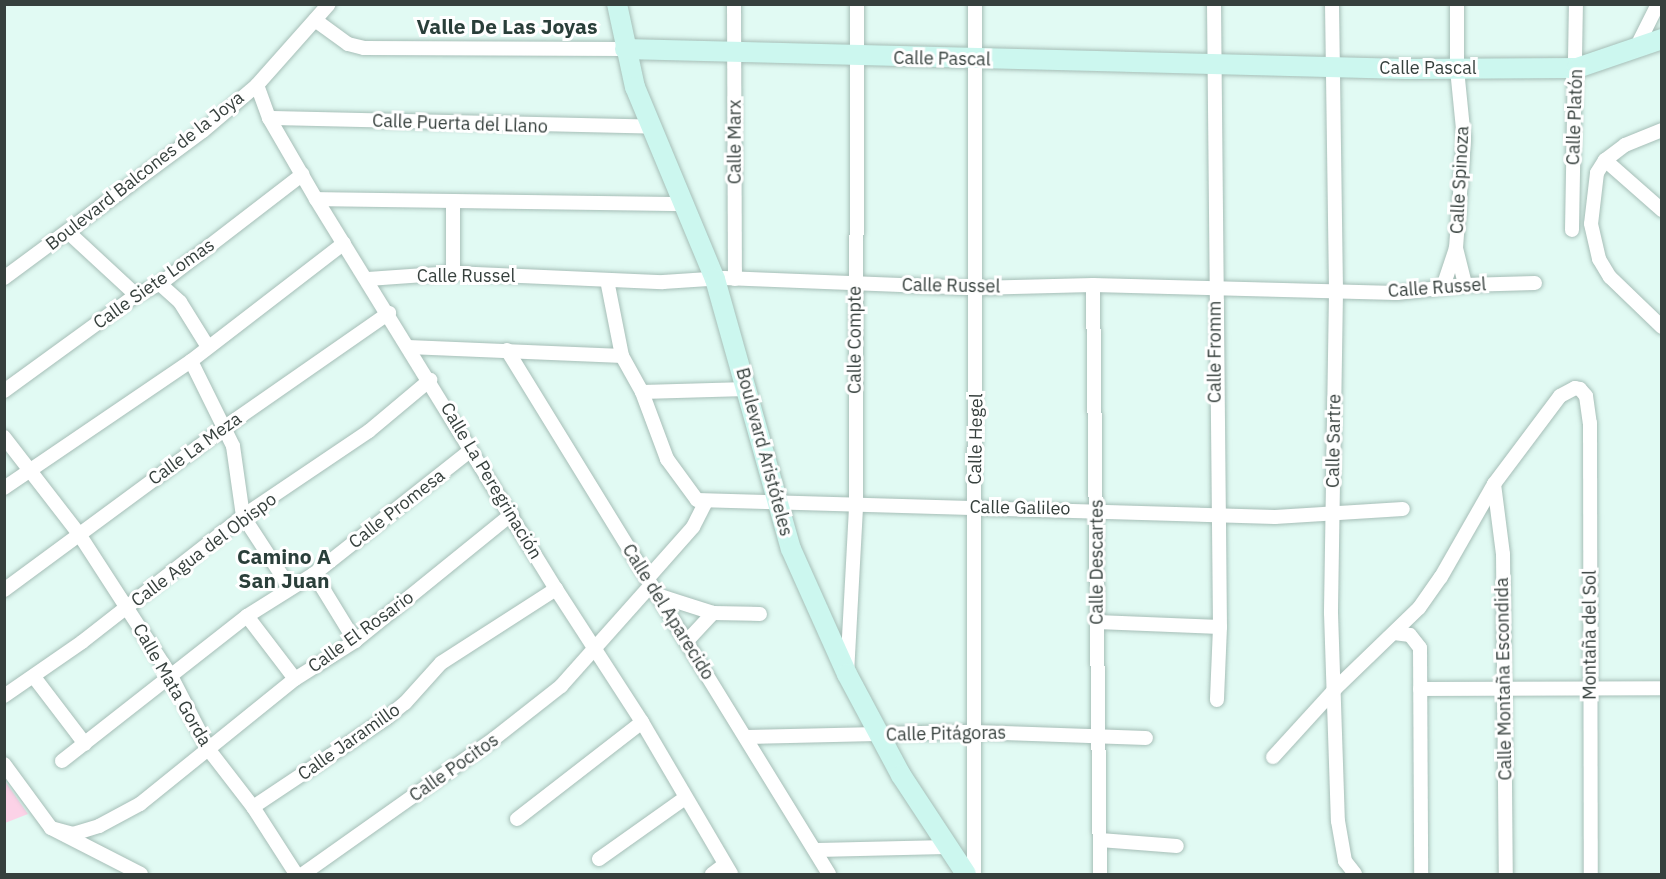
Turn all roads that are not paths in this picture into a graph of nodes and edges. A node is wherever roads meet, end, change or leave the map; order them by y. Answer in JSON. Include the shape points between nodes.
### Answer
{"nodes":[{"id":1,"x":329,"y":4,"type":"edge"},
{"id":2,"x":617,"y":4,"type":"edge"},
{"id":3,"x":734,"y":4,"type":"edge"},
{"id":4,"x":857,"y":4,"type":"edge"},
{"id":5,"x":975,"y":4,"type":"edge"},
{"id":6,"x":1214,"y":4,"type":"edge"},
{"id":7,"x":1332,"y":4,"type":"edge"},
{"id":8,"x":1457,"y":4,"type":"edge"},
{"id":9,"x":1576,"y":4,"type":"edge"},
{"id":10,"x":1658,"y":4,"type":"edge"},
{"id":11,"x":315,"y":20,"type":"junction"},
{"id":12,"x":1662,"y":39,"type":"edge"},
{"id":13,"x":1636,"y":48,"type":"junction"},
{"id":14,"x":625,"y":49,"type":"junction"},
{"id":15,"x":735,"y":52,"type":"junction"},
{"id":16,"x":856,"y":57,"type":"junction"},
{"id":17,"x":976,"y":60,"type":"junction"},
{"id":18,"x":1215,"y":62,"type":"junction"},
{"id":19,"x":1332,"y":67,"type":"junction"},
{"id":20,"x":1577,"y":68,"type":"junction"},
{"id":21,"x":1457,"y":69,"type":"junction"},
{"id":22,"x":257,"y":85,"type":"junction"},
{"id":23,"x":269,"y":118,"type":"junction"},
{"id":24,"x":651,"y":127,"type":"junction"},
{"id":25,"x":1662,"y":130,"type":"edge"},
{"id":26,"x":1605,"y":160,"type":"junction"},
{"id":27,"x":303,"y":174,"type":"junction"},
{"id":28,"x":316,"y":199,"type":"junction"},
{"id":29,"x":453,"y":201,"type":"junction"},
{"id":30,"x":683,"y":204,"type":"junction"},
{"id":31,"x":1662,"y":210,"type":"edge"},
{"id":32,"x":1572,"y":230,"type":"dead end"},
{"id":33,"x":68,"y":232,"type":"junction"},
{"id":34,"x":344,"y":243,"type":"junction"},
{"id":35,"x":1456,"y":248,"type":"junction"},
{"id":36,"x":453,"y":273,"type":"junction"},
{"id":37,"x":4,"y":278,"type":"edge"},
{"id":38,"x":368,"y":279,"type":"junction"},
{"id":39,"x":725,"y":279,"type":"junction"},
{"id":40,"x":607,"y":280,"type":"junction"},
{"id":41,"x":1535,"y":283,"type":"dead end"},
{"id":42,"x":160,"y":284,"type":"junction"},
{"id":43,"x":855,"y":284,"type":"junction"},
{"id":44,"x":1092,"y":285,"type":"junction"},
{"id":45,"x":1465,"y":285,"type":"junction"},
{"id":46,"x":1214,"y":287,"type":"junction"},
{"id":47,"x":1443,"y":287,"type":"junction"},
{"id":48,"x":975,"y":288,"type":"junction"},
{"id":49,"x":1336,"y":292,"type":"junction"},
{"id":50,"x":136,"y":295,"type":"junction"},
{"id":51,"x":389,"y":313,"type":"junction"},
{"id":52,"x":1662,"y":327,"type":"edge"},
{"id":53,"x":208,"y":347,"type":"junction"},
{"id":54,"x":409,"y":347,"type":"junction"},
{"id":55,"x":507,"y":350,"type":"junction"},
{"id":56,"x":622,"y":356,"type":"junction"},
{"id":57,"x":190,"y":361,"type":"junction"},
{"id":58,"x":430,"y":380,"type":"junction"},
{"id":59,"x":747,"y":389,"type":"junction"},
{"id":60,"x":4,"y":391,"type":"edge"},
{"id":61,"x":642,"y":392,"type":"junction"},
{"id":62,"x":225,"y":427,"type":"junction"},
{"id":63,"x":4,"y":438,"type":"edge"},
{"id":64,"x":471,"y":450,"type":"junction"},
{"id":65,"x":28,"y":469,"type":"junction"},
{"id":66,"x":1494,"y":484,"type":"junction"},
{"id":67,"x":4,"y":488,"type":"edge"},
{"id":68,"x":778,"y":501,"type":"junction"},
{"id":69,"x":706,"y":502,"type":"junction"},
{"id":70,"x":856,"y":507,"type":"junction"},
{"id":71,"x":975,"y":507,"type":"junction"},
{"id":72,"x":1402,"y":509,"type":"dead end"},
{"id":73,"x":1097,"y":510,"type":"junction"},
{"id":74,"x":1334,"y":513,"type":"junction"},
{"id":75,"x":512,"y":514,"type":"junction"},
{"id":76,"x":1216,"y":514,"type":"junction"},
{"id":77,"x":243,"y":516,"type":"junction"},
{"id":78,"x":79,"y":534,"type":"junction"},
{"id":79,"x":314,"y":574,"type":"junction"},
{"id":80,"x":651,"y":586,"type":"junction"},
{"id":81,"x":290,"y":588,"type":"junction"},
{"id":82,"x":556,"y":589,"type":"junction"},
{"id":83,"x":4,"y":590,"type":"edge"},
{"id":84,"x":127,"y":607,"type":"junction"},
{"id":85,"x":713,"y":613,"type":"junction"},
{"id":86,"x":760,"y":614,"type":"dead end"},
{"id":87,"x":247,"y":616,"type":"junction"},
{"id":88,"x":1097,"y":621,"type":"junction"},
{"id":89,"x":1220,"y":627,"type":"junction"},
{"id":90,"x":1394,"y":633,"type":"junction"},
{"id":91,"x":355,"y":641,"type":"junction"},
{"id":92,"x":686,"y":642,"type":"junction"},
{"id":93,"x":593,"y":649,"type":"junction"},
{"id":94,"x":847,"y":674,"type":"junction"},
{"id":95,"x":171,"y":676,"type":"junction"},
{"id":96,"x":34,"y":677,"type":"junction"},
{"id":97,"x":295,"y":679,"type":"junction"},
{"id":98,"x":1504,"y":688,"type":"junction"},
{"id":99,"x":1662,"y":688,"type":"edge"},
{"id":100,"x":1335,"y":689,"type":"junction"},
{"id":101,"x":1420,"y":689,"type":"junction"},
{"id":102,"x":1590,"y":689,"type":"junction"},
{"id":103,"x":4,"y":696,"type":"edge"},
{"id":104,"x":1217,"y":700,"type":"dead end"},
{"id":105,"x":642,"y":722,"type":"junction"},
{"id":106,"x":975,"y":732,"type":"junction"},
{"id":107,"x":880,"y":735,"type":"junction"},
{"id":108,"x":1098,"y":735,"type":"junction"},
{"id":109,"x":747,"y":737,"type":"junction"},
{"id":110,"x":1146,"y":738,"type":"dead end"},
{"id":111,"x":85,"y":744,"type":"junction"},
{"id":112,"x":209,"y":750,"type":"junction"},
{"id":113,"x":1273,"y":757,"type":"dead end"},
{"id":114,"x":62,"y":760,"type":"dead end"},
{"id":115,"x":4,"y":764,"type":"edge"},
{"id":116,"x":685,"y":798,"type":"junction"},
{"id":117,"x":253,"y":807,"type":"junction"},
{"id":118,"x":517,"y":819,"type":"dead end"},
{"id":119,"x":51,"y":828,"type":"junction"},
{"id":120,"x":1100,"y":840,"type":"junction"},
{"id":121,"x":1177,"y":846,"type":"dead end"},
{"id":122,"x":947,"y":847,"type":"junction"},
{"id":123,"x":817,"y":850,"type":"junction"},
{"id":124,"x":599,"y":859,"type":"dead end"},
{"id":125,"x":728,"y":870,"type":"edge"},
{"id":126,"x":141,"y":874,"type":"edge"},
{"id":127,"x":296,"y":874,"type":"edge"},
{"id":128,"x":303,"y":874,"type":"edge"},
{"id":129,"x":712,"y":874,"type":"edge"},
{"id":130,"x":829,"y":874,"type":"edge"},
{"id":131,"x":966,"y":874,"type":"edge"},
{"id":132,"x":974,"y":874,"type":"edge"},
{"id":133,"x":1100,"y":874,"type":"edge"},
{"id":134,"x":1355,"y":874,"type":"edge"},
{"id":135,"x":1420,"y":874,"type":"edge"},
{"id":136,"x":1506,"y":874,"type":"edge"},
{"id":137,"x":1591,"y":874,"type":"edge"}],
"edges":[{"from":1,"to":11,"type":"street","name":"Boulevard Balcones de la Joya"},
{"from":2,"to":14,"type":"street","name":"Boulevard Aristóteles"},
{"from":3,"to":15,"type":"street","name":"Calle Marx"},
{"from":4,"to":16,"type":"street","name":"Calle Compte"},
{"from":5,"to":17,"type":"street","name":"Calle Hegel"},
{"from":6,"to":18,"type":"street","name":"Calle Fromm"},
{"from":7,"to":19,"type":"street","name":"Calle Sartre"},
{"from":8,"to":21,"type":"street","name":"Calle Spinoza"},
{"from":9,"to":20,"type":"street","name":"Calle Platón"},
{"from":10,"to":13,"type":"street"},
{"from":11,"to":14,"type":"street","name":"Calle Pascal","via":[[348,44],[364,48]]},
{"from":11,"to":22,"type":"street","name":"Boulevard Balcones de la Joya"},
{"from":12,"to":13,"type":"street","name":"Calle Pascal"},
{"from":13,"to":20,"type":"street","name":"Calle Pascal"},
{"from":14,"to":15,"type":"street","name":"Calle Pascal"},
{"from":14,"to":24,"type":"street","name":"Boulevard Aristóteles"},
{"from":15,"to":16,"type":"street","name":"Calle Pascal"},
{"from":15,"to":39,"type":"street","name":"Calle Marx"},
{"from":16,"to":17,"type":"street","name":"Calle Pascal"},
{"from":16,"to":43,"type":"street","name":"Calle Compte"},
{"from":17,"to":18,"type":"street","name":"Calle Pascal"},
{"from":17,"to":48,"type":"street","name":"Calle Hegel"},
{"from":18,"to":19,"type":"street","name":"Calle Pascal"},
{"from":18,"to":46,"type":"street","name":"Calle Fromm"},
{"from":19,"to":21,"type":"street","name":"Calle Pascal"},
{"from":19,"to":49,"type":"street","name":"Calle Sartre"},
{"from":20,"to":21,"type":"street","name":"Calle Pascal"},
{"from":20,"to":32,"type":"street","name":"Calle Platón"},
{"from":21,"to":35,"type":"street","name":"Calle Spinoza","via":[[1464,139]]},
{"from":22,"to":23,"type":"street","name":"Calle La Peregrinación"},
{"from":22,"to":33,"type":"street","name":"Boulevard Balcones de la Joya","via":[[203,131]]},
{"from":23,"to":24,"type":"street","name":"Calle Puerta del Llano"},
{"from":23,"to":27,"type":"street","name":"Calle La Peregrinación"},
{"from":24,"to":30,"type":"street","name":"Boulevard Aristóteles"},
{"from":25,"to":26,"type":"street","via":[[1625,145]]},
{"from":26,"to":31,"type":"street"},
{"from":26,"to":52,"type":"street","via":[[1597,173],[1592,197],[1591,224],[1599,259],[1624,293]]},
{"from":27,"to":28,"type":"street","name":"Calle La Peregrinación"},
{"from":27,"to":42,"type":"street","name":"Calle Siete Lomas"},
{"from":28,"to":29,"type":"street"},
{"from":28,"to":34,"type":"street","name":"Calle La Peregrinación"},
{"from":29,"to":30,"type":"street"},
{"from":29,"to":36,"type":"street"},
{"from":30,"to":39,"type":"street","name":"Boulevard Aristóteles"},
{"from":33,"to":37,"type":"street","name":"Boulevard Balcones de la Joya"},
{"from":33,"to":50,"type":"street"},
{"from":34,"to":38,"type":"street","name":"Calle La Peregrinación"},
{"from":34,"to":53,"type":"street"},
{"from":35,"to":45,"type":"street","name":"Calle Spinoza"},
{"from":35,"to":47,"type":"street","name":"Calle Spinoza"},
{"from":36,"to":38,"type":"street","name":"Calle Russel"},
{"from":36,"to":40,"type":"street","name":"Calle Russel"},
{"from":38,"to":51,"type":"street","name":"Calle La Peregrinación"},
{"from":39,"to":40,"type":"street","name":"Calle Russel"},
{"from":39,"to":43,"type":"street","name":"Calle Russel"},
{"from":39,"to":59,"type":"street","name":"Boulevard Aristóteles"},
{"from":40,"to":56,"type":"street"},
{"from":41,"to":45,"type":"street","name":"Calle Russel"},
{"from":42,"to":50,"type":"street","name":"Calle Siete Lomas"},
{"from":42,"to":53,"type":"street","via":[[180,302]]},
{"from":43,"to":48,"type":"street","name":"Calle Russel"},
{"from":43,"to":70,"type":"street","name":"Calle Compte"},
{"from":44,"to":46,"type":"street","name":"Calle Russel"},
{"from":44,"to":48,"type":"street","name":"Calle Russel"},
{"from":44,"to":73,"type":"street","name":"Calle Descartes"},
{"from":45,"to":47,"type":"street","name":"Calle Russel"},
{"from":46,"to":49,"type":"street","name":"Calle Russel"},
{"from":46,"to":76,"type":"street","name":"Calle Fromm"},
{"from":47,"to":49,"type":"street","name":"Calle Russel","via":[[1397,293]]},
{"from":48,"to":71,"type":"street","name":"Calle Hegel"},
{"from":49,"to":74,"type":"street","name":"Calle Sartre"},
{"from":50,"to":60,"type":"street","name":"Calle Siete Lomas"},
{"from":51,"to":54,"type":"street","name":"Calle La Peregrinación"},
{"from":51,"to":62,"type":"street","name":"Calle La Meza"},
{"from":53,"to":57,"type":"street"},
{"from":54,"to":55,"type":"street"},
{"from":54,"to":58,"type":"street","name":"Calle La Peregrinación"},
{"from":55,"to":56,"type":"street"},
{"from":55,"to":80,"type":"street","name":"Calle del Aparecido"},
{"from":56,"to":61,"type":"street"},
{"from":57,"to":62,"type":"street"},
{"from":57,"to":65,"type":"street"},
{"from":58,"to":64,"type":"street","name":"Calle La Peregrinación"},
{"from":58,"to":77,"type":"street","name":"Calle Agua del Obispo","via":[[369,431]]},
{"from":59,"to":61,"type":"street"},
{"from":59,"to":68,"type":"street","name":"Boulevard Aristóteles"},
{"from":61,"to":69,"type":"street","via":[[667,459],[689,493]]},
{"from":62,"to":77,"type":"street","via":[[237,464]]},
{"from":62,"to":78,"type":"street","name":"Calle La Meza"},
{"from":63,"to":65,"type":"street","name":"Calle Mata Gorda"},
{"from":64,"to":75,"type":"street","name":"Calle La Peregrinación"},
{"from":64,"to":79,"type":"street","name":"Calle Promesa"},
{"from":65,"to":67,"type":"street"},
{"from":65,"to":78,"type":"street","name":"Calle Mata Gorda"},
{"from":66,"to":90,"type":"street","via":[[1441,577]]},
{"from":66,"to":98,"type":"street","name":"Calle Montaña Escondida","via":[[1502,531]]},
{"from":66,"to":102,"type":"street","name":"Montaña del Sol","via":[[1560,396],[1575,388],[1586,396],[1590,453]]},
{"from":68,"to":69,"type":"street","name":"Calle Galileo"},
{"from":68,"to":70,"type":"street","name":"Calle Galileo"},
{"from":68,"to":94,"type":"street","name":"Boulevard Aristóteles","via":[[791,549]]},
{"from":69,"to":80,"type":"street","name":"Calle Pocitos"},
{"from":70,"to":71,"type":"street","name":"Calle Galileo"},
{"from":70,"to":94,"type":"street","name":"Calle Compte"},
{"from":71,"to":73,"type":"street","name":"Calle Galileo"},
{"from":71,"to":106,"type":"street","name":"Calle Hegel"},
{"from":72,"to":74,"type":"street","name":"Calle Galileo"},
{"from":73,"to":76,"type":"street","name":"Calle Galileo"},
{"from":73,"to":88,"type":"street","name":"Calle Descartes"},
{"from":74,"to":76,"type":"street","name":"Calle Galileo","via":[[1275,517]]},
{"from":74,"to":100,"type":"street","name":"Calle Sartre","via":[[1331,613]]},
{"from":75,"to":82,"type":"street","name":"Calle La Peregrinación"},
{"from":75,"to":91,"type":"street","name":"Calle El Rosario"},
{"from":76,"to":89,"type":"street","name":"Calle Fromm"},
{"from":77,"to":81,"type":"street"},
{"from":77,"to":84,"type":"street","name":"Calle Agua del Obispo"},
{"from":78,"to":83,"type":"street","name":"Calle La Meza"},
{"from":78,"to":84,"type":"street","name":"Calle Mata Gorda"},
{"from":79,"to":81,"type":"street","name":"Calle Promesa"},
{"from":79,"to":91,"type":"street"},
{"from":80,"to":85,"type":"street"},
{"from":80,"to":92,"type":"street","name":"Calle del Aparecido"},
{"from":80,"to":93,"type":"street","name":"Calle Pocitos"},
{"from":81,"to":87,"type":"street","name":"Calle Promesa"},
{"from":82,"to":93,"type":"street","name":"Calle La Peregrinación"},
{"from":82,"to":117,"type":"street","name":"Calle Jaramillo","via":[[441,663],[385,719]]},
{"from":84,"to":95,"type":"street","name":"Calle Mata Gorda"},
{"from":84,"to":96,"type":"street","name":"Calle Agua del Obispo"},
{"from":85,"to":86,"type":"street"},
{"from":85,"to":92,"type":"street"},
{"from":87,"to":95,"type":"street","name":"Calle Promesa"},
{"from":87,"to":97,"type":"street"},
{"from":88,"to":89,"type":"street"},
{"from":88,"to":108,"type":"street","name":"Calle Descartes"},
{"from":89,"to":104,"type":"street","name":"Calle Fromm"},
{"from":90,"to":100,"type":"street"},
{"from":90,"to":101,"type":"street","via":[[1410,635],[1419,648]]},
{"from":91,"to":97,"type":"street","name":"Calle El Rosario"},
{"from":92,"to":109,"type":"street","name":"Calle del Aparecido"},
{"from":93,"to":105,"type":"street","name":"Calle La Peregrinación"},
{"from":93,"to":128,"type":"street","name":"Calle Pocitos","via":[[561,686],[521,719]]},
{"from":94,"to":107,"type":"street","name":"Boulevard Aristóteles"},
{"from":95,"to":111,"type":"street","name":"Calle Promesa"},
{"from":95,"to":112,"type":"street","name":"Calle Mata Gorda"},
{"from":96,"to":103,"type":"street","name":"Calle Agua del Obispo"},
{"from":96,"to":111,"type":"street"},
{"from":97,"to":112,"type":"street","name":"Calle El Rosario"},
{"from":98,"to":101,"type":"street"},
{"from":98,"to":102,"type":"street"},
{"from":98,"to":136,"type":"street","name":"Calle Montaña Escondida"},
{"from":99,"to":102,"type":"street"},
{"from":100,"to":113,"type":"street"},
{"from":100,"to":134,"type":"street","name":"Calle Sartre","via":[[1338,821],[1345,861]]},
{"from":101,"to":135,"type":"street"},
{"from":102,"to":137,"type":"street","name":"Montaña del Sol"},
{"from":105,"to":116,"type":"street","name":"Calle La Peregrinación"},
{"from":105,"to":118,"type":"street"},
{"from":106,"to":107,"type":"street","name":"Calle Pitágoras"},
{"from":106,"to":108,"type":"street","name":"Calle Pitágoras"},
{"from":106,"to":132,"type":"street","name":"Calle Hegel"},
{"from":107,"to":109,"type":"street","name":"Calle Pitágoras"},
{"from":107,"to":122,"type":"street","name":"Boulevard Aristóteles","via":[[926,818]]},
{"from":108,"to":110,"type":"street","name":"Calle Pitágoras"},
{"from":108,"to":120,"type":"street","name":"Calle Descartes"},
{"from":109,"to":123,"type":"street","name":"Calle del Aparecido"},
{"from":111,"to":114,"type":"street","name":"Calle Promesa"},
{"from":112,"to":117,"type":"street","name":"Calle Mata Gorda"},
{"from":112,"to":119,"type":"street","name":"Calle El Rosario","via":[[140,804],[99,826],[73,834]]},
{"from":115,"to":119,"type":"street"},
{"from":116,"to":124,"type":"street"},
{"from":116,"to":125,"type":"street","name":"Calle La Peregrinación"},
{"from":117,"to":127,"type":"street","name":"Calle Mata Gorda"},
{"from":119,"to":126,"type":"street"},
{"from":120,"to":121,"type":"street"},
{"from":120,"to":133,"type":"street","name":"Calle Descartes"},
{"from":122,"to":123,"type":"street"},
{"from":122,"to":131,"type":"street","name":"Boulevard Aristóteles"},
{"from":123,"to":130,"type":"street","name":"Calle del Aparecido"},
{"from":125,"to":129,"type":"street"}]}
